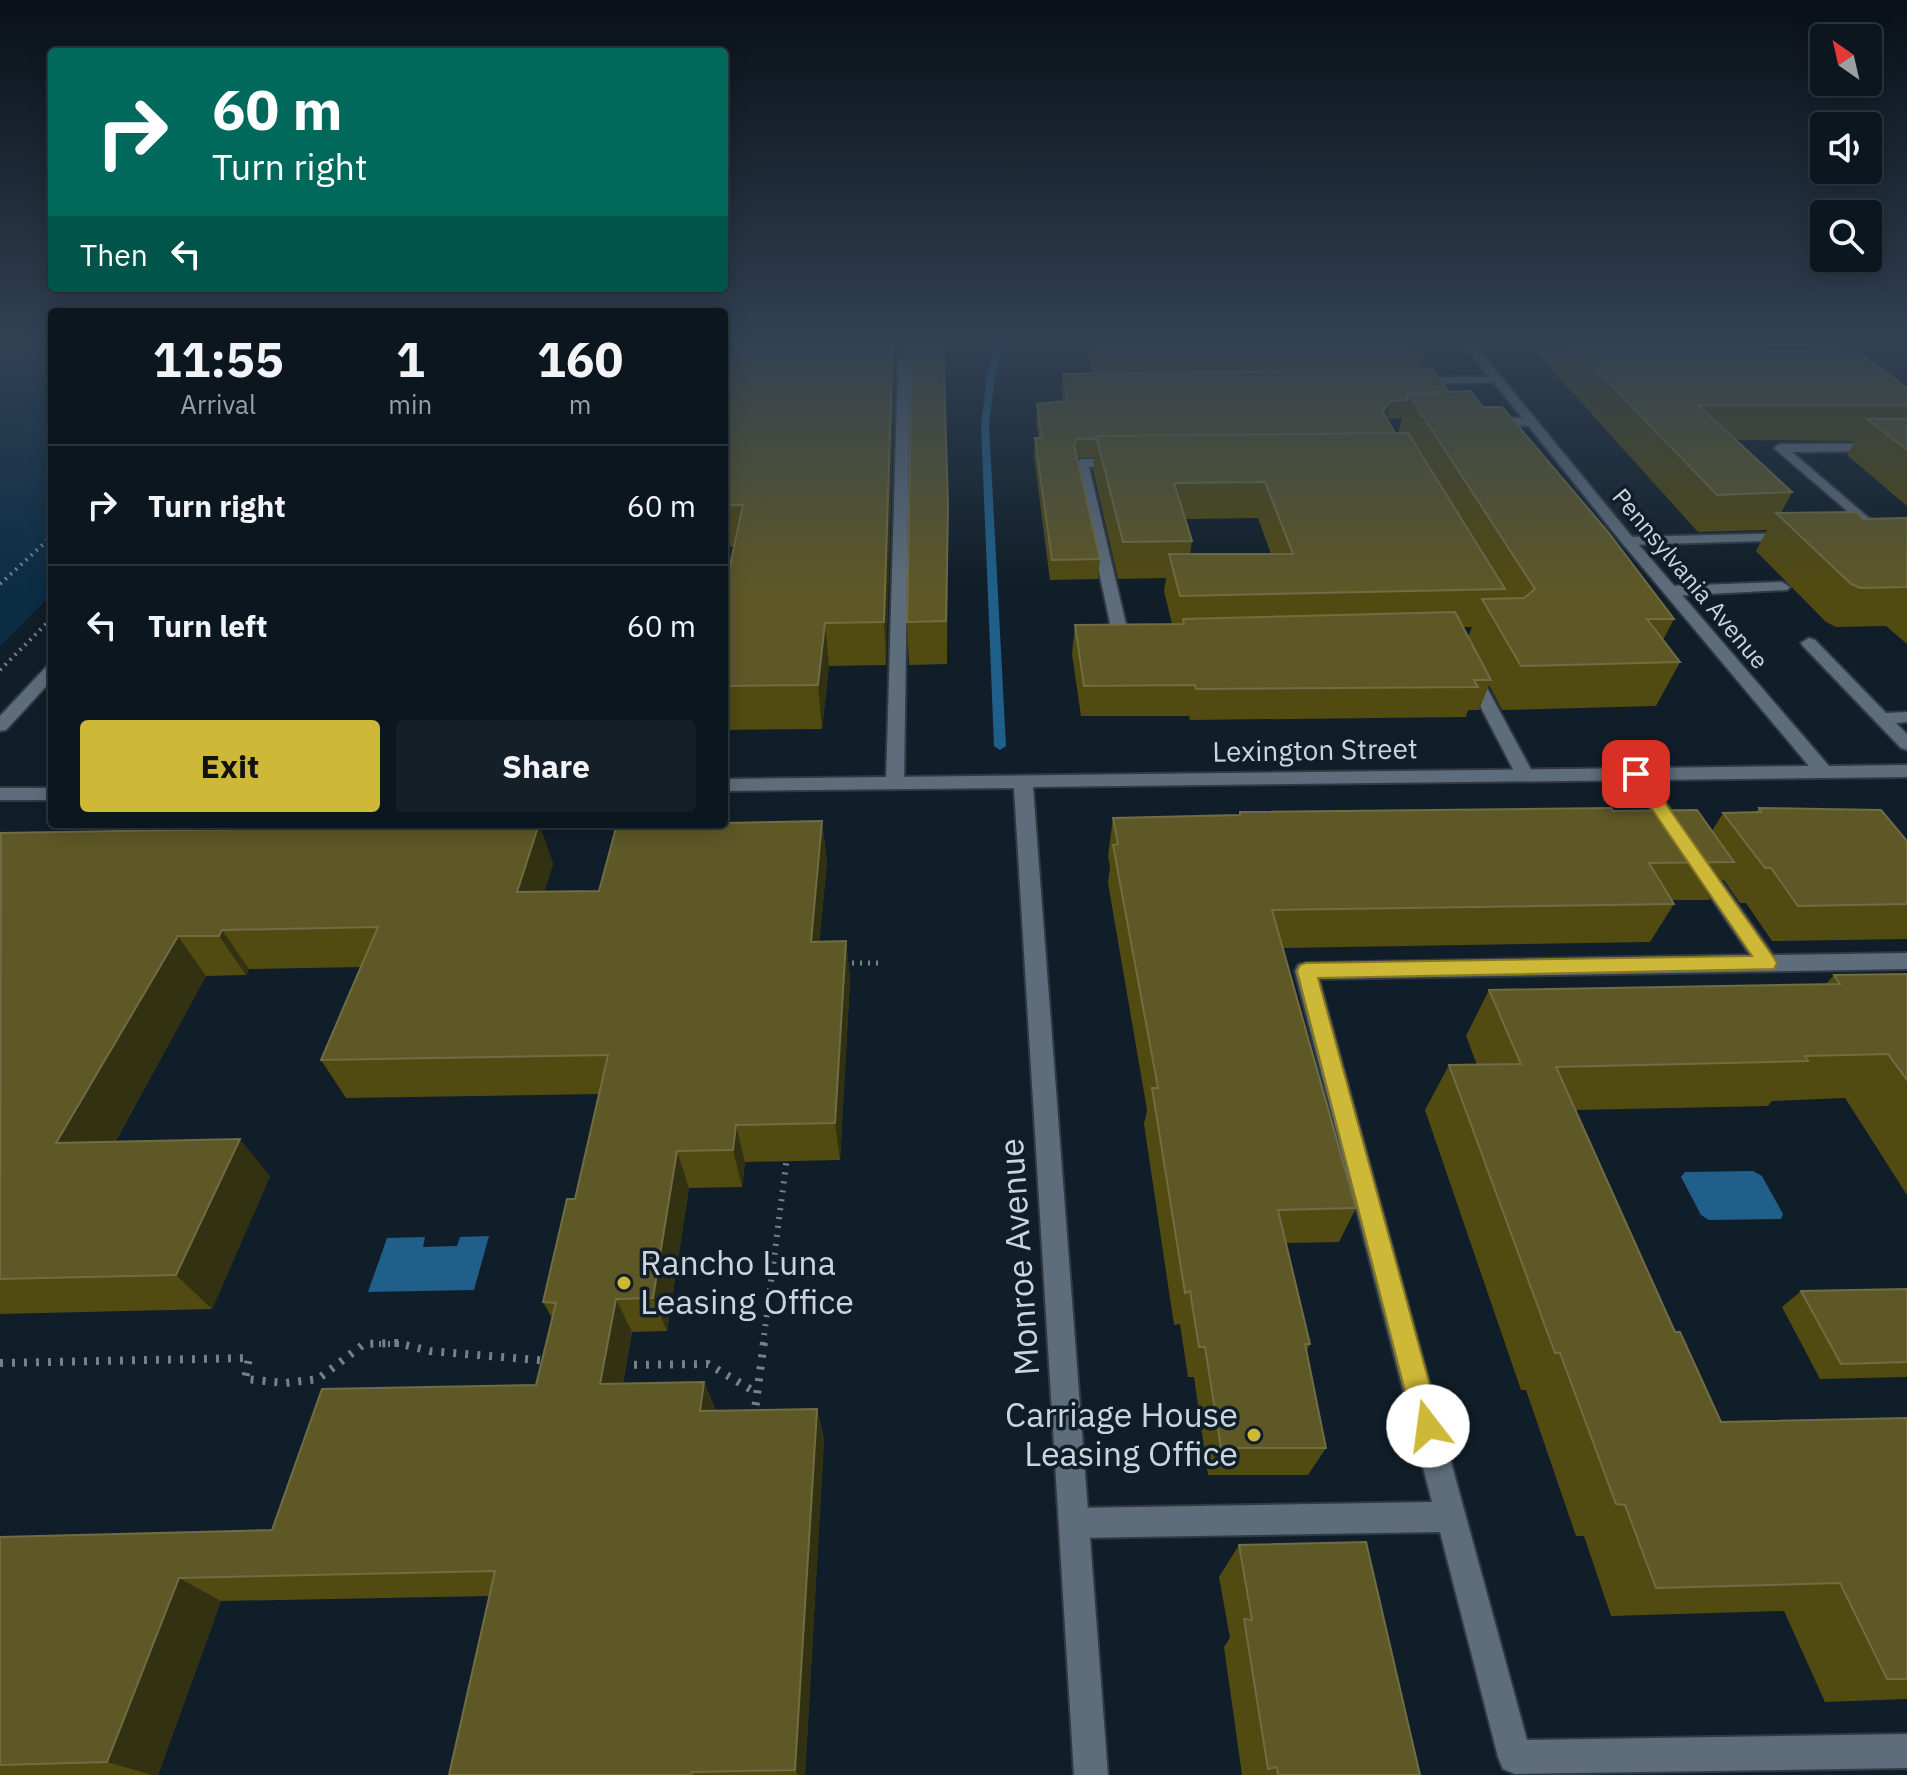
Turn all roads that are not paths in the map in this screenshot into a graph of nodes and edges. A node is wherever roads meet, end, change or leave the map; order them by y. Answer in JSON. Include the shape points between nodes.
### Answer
{"nodes":[{"id":1,"x":903,"y":422,"type":"edge"},
{"id":2,"x":1481,"y":422,"type":"edge"},
{"id":3,"x":1533,"y":422,"type":"joint"},
{"id":4,"x":1907,"y":447,"type":"edge"},
{"id":5,"x":1128,"y":463,"type":"edge"},
{"id":6,"x":1863,"y":535,"type":"edge"},
{"id":7,"x":1800,"y":536,"type":"edge"},
{"id":8,"x":1628,"y":541,"type":"junction"},
{"id":9,"x":1782,"y":587,"type":"dead end"},
{"id":10,"x":1671,"y":591,"type":"junction"},
{"id":11,"x":1153,"y":641,"type":"edge"},
{"id":12,"x":1809,"y":643,"type":"dead end"},
{"id":13,"x":1466,"y":663,"type":"edge"},
{"id":14,"x":48,"y":674,"type":"edge"},
{"id":15,"x":1907,"y":717,"type":"edge"},
{"id":16,"x":1882,"y":718,"type":"junction"},
{"id":17,"x":0,"y":726,"type":"edge"},
{"id":18,"x":1907,"y":744,"type":"edge"},
{"id":19,"x":1907,"y":771,"type":"edge"},
{"id":20,"x":1824,"y":772,"type":"junction"},
{"id":21,"x":1636,"y":774,"type":"junction"},
{"id":22,"x":1525,"y":775,"type":"junction"},
{"id":23,"x":1023,"y":782,"type":"junction"},
{"id":24,"x":895,"y":783,"type":"junction"},
{"id":25,"x":728,"y":785,"type":"edge"},
{"id":26,"x":0,"y":794,"type":"edge"},
{"id":27,"x":48,"y":794,"type":"edge"},
{"id":28,"x":1907,"y":961,"type":"edge"},
{"id":29,"x":1767,"y":963,"type":"junction"},
{"id":30,"x":1452,"y":1517,"type":"junction"},
{"id":31,"x":1074,"y":1523,"type":"junction"},
{"id":32,"x":1907,"y":1751,"type":"edge"},
{"id":33,"x":1091,"y":1775,"type":"edge"}],
"edges":[{"from":1,"to":24,"type":"street"},
{"from":2,"to":3,"type":"street"},
{"from":3,"to":8,"type":"street","name":"Pennsylvania Avenue"},
{"from":4,"to":6,"type":"street","via":[[1780,448],[1879,534]]},
{"from":5,"to":11,"type":"street","via":[[1082,463],[1122,642]]},
{"from":7,"to":8,"type":"street"},
{"from":8,"to":10,"type":"street","name":"Pennsylvania Avenue"},
{"from":9,"to":10,"type":"street"},
{"from":10,"to":20,"type":"street","name":"Pennsylvania Avenue"},
{"from":12,"to":16,"type":"street"},
{"from":13,"to":22,"type":"street"},
{"from":14,"to":17,"type":"street"},
{"from":15,"to":16,"type":"street"},
{"from":16,"to":18,"type":"street"},
{"from":19,"to":20,"type":"street","name":"Lexington Street"},
{"from":20,"to":21,"type":"street","name":"Lexington Street"},
{"from":21,"to":22,"type":"street","name":"Lexington Street"},
{"from":21,"to":29,"type":"street"},
{"from":22,"to":23,"type":"street","name":"Lexington Street"},
{"from":23,"to":24,"type":"street","name":"Lexington Street"},
{"from":23,"to":31,"type":"street","name":"Monroe Avenue"},
{"from":24,"to":25,"type":"street","name":"Lexington Street"},
{"from":26,"to":27,"type":"street"},
{"from":28,"to":29,"type":"street"},
{"from":29,"to":30,"type":"street","via":[[1306,971]]},
{"from":30,"to":31,"type":"street"},
{"from":30,"to":32,"type":"street","via":[[1515,1757]]},
{"from":31,"to":33,"type":"street","name":"Monroe Avenue"}]}
